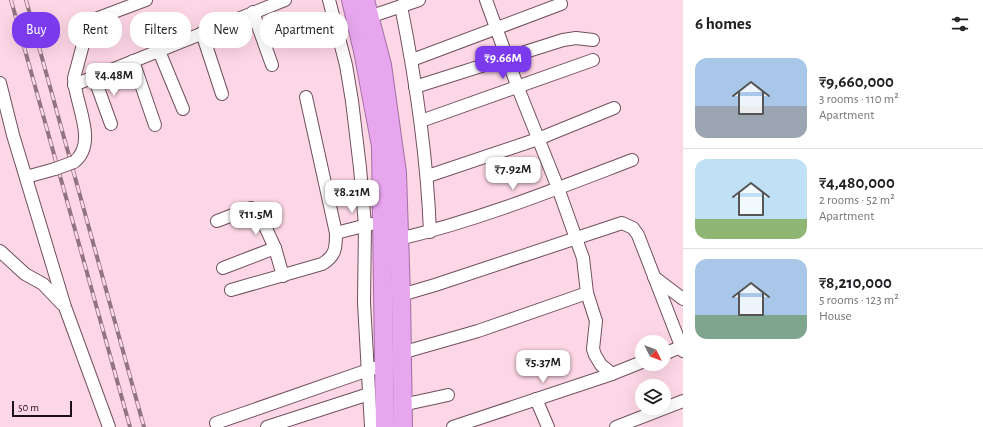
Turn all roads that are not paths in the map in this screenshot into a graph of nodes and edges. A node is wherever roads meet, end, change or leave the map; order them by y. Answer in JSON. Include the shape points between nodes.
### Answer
{"nodes":[{"id":1,"x":146,"y":0,"type":"edge"},
{"id":2,"x":285,"y":0,"type":"edge"},
{"id":3,"x":329,"y":0,"type":"edge"},
{"id":4,"x":351,"y":0,"type":"edge"},
{"id":5,"x":419,"y":0,"type":"edge"},
{"id":6,"x":486,"y":0,"type":"edge"},
{"id":7,"x":561,"y":4,"type":"dead end"},
{"id":8,"x":401,"y":6,"type":"junction"},
{"id":9,"x":367,"y":8,"type":"edge"},
{"id":10,"x":253,"y":12,"type":"joint"},
{"id":11,"x":497,"y":28,"type":"junction"},
{"id":12,"x":199,"y":34,"type":"edge"},
{"id":13,"x":593,"y":40,"type":"dead end"},
{"id":14,"x":207,"y":48,"type":"edge"},
{"id":15,"x":159,"y":51,"type":"junction"},
{"id":16,"x":507,"y":58,"type":"junction"},
{"id":17,"x":412,"y":60,"type":"junction"},
{"id":18,"x":593,"y":60,"type":"dead end"},
{"id":19,"x":133,"y":61,"type":"junction"},
{"id":20,"x":272,"y":65,"type":"dead end"},
{"id":21,"x":94,"y":77,"type":"junction"},
{"id":22,"x":0,"y":83,"type":"edge"},
{"id":23,"x":74,"y":85,"type":"junction"},
{"id":24,"x":415,"y":87,"type":"junction"},
{"id":25,"x":518,"y":88,"type":"junction"},
{"id":26,"x":222,"y":94,"type":"dead end"},
{"id":27,"x":306,"y":97,"type":"dead end"},
{"id":28,"x":614,"y":108,"type":"dead end"},
{"id":29,"x":183,"y":109,"type":"dead end"},
{"id":30,"x":421,"y":121,"type":"junction"},
{"id":31,"x":111,"y":124,"type":"dead end"},
{"id":32,"x":155,"y":126,"type":"dead end"},
{"id":33,"x":538,"y":139,"type":"junction"},
{"id":34,"x":632,"y":160,"type":"dead end"},
{"id":35,"x":428,"y":176,"type":"junction"},
{"id":36,"x":26,"y":177,"type":"junction"},
{"id":37,"x":558,"y":188,"type":"junction"},
{"id":38,"x":217,"y":221,"type":"dead end"},
{"id":39,"x":373,"y":224,"type":"junction"},
{"id":40,"x":430,"y":232,"type":"junction"},
{"id":41,"x":336,"y":233,"type":"junction"},
{"id":42,"x":575,"y":237,"type":"junction"},
{"id":43,"x":399,"y":239,"type":"junction"},
{"id":44,"x":275,"y":248,"type":"junction"},
{"id":45,"x":0,"y":251,"type":"edge"},
{"id":46,"x":223,"y":268,"type":"dead end"},
{"id":47,"x":283,"y":276,"type":"junction"},
{"id":48,"x":654,"y":277,"type":"junction"},
{"id":49,"x":231,"y":290,"type":"dead end"},
{"id":50,"x":587,"y":293,"type":"junction"},
{"id":51,"x":401,"y":295,"type":"junction"},
{"id":52,"x":683,"y":299,"type":"edge"},
{"id":53,"x":65,"y":307,"type":"junction"},
{"id":54,"x":682,"y":348,"type":"edge"},
{"id":55,"x":671,"y":352,"type":"edge"},
{"id":56,"x":401,"y":354,"type":"junction"},
{"id":57,"x":635,"y":365,"type":"edge"},
{"id":58,"x":375,"y":367,"type":"junction"},
{"id":59,"x":612,"y":374,"type":"junction"},
{"id":60,"x":311,"y":389,"type":"junction"},
{"id":61,"x":369,"y":394,"type":"junction"},
{"id":62,"x":448,"y":395,"type":"dead end"},
{"id":63,"x":536,"y":399,"type":"junction"},
{"id":64,"x":683,"y":401,"type":"edge"},
{"id":65,"x":402,"y":405,"type":"junction"},
{"id":66,"x":318,"y":410,"type":"junction"},
{"id":67,"x":216,"y":423,"type":"dead end"},
{"id":68,"x":110,"y":427,"type":"edge"},
{"id":69,"x":267,"y":427,"type":"edge"},
{"id":70,"x":371,"y":427,"type":"edge"},
{"id":71,"x":385,"y":427,"type":"edge"},
{"id":72,"x":403,"y":427,"type":"edge"},
{"id":73,"x":453,"y":427,"type":"edge"},
{"id":74,"x":548,"y":427,"type":"edge"},
{"id":75,"x":616,"y":427,"type":"edge"}],
"edges":[{"from":1,"to":23,"type":"street","via":[[98,18],[88,26]]},
{"from":2,"to":10,"type":"street"},
{"from":3,"to":39,"type":"street","via":[[346,65]]},
{"from":4,"to":39,"type":"highway","via":[[381,146]]},
{"from":5,"to":8,"type":"street"},
{"from":6,"to":11,"type":"street"},
{"from":7,"to":11,"type":"street"},
{"from":8,"to":9,"type":"street"},
{"from":8,"to":17,"type":"street"},
{"from":9,"to":43,"type":"highway","via":[[382,65],[397,173]]},
{"from":10,"to":20,"type":"street"},
{"from":11,"to":16,"type":"street"},
{"from":11,"to":17,"type":"street"},
{"from":12,"to":15,"type":"street"},
{"from":13,"to":16,"type":"street","via":[[569,38]]},
{"from":14,"to":26,"type":"street"},
{"from":15,"to":19,"type":"street"},
{"from":15,"to":29,"type":"street"},
{"from":16,"to":24,"type":"street"},
{"from":16,"to":25,"type":"street"},
{"from":17,"to":24,"type":"street"},
{"from":18,"to":25,"type":"street"},
{"from":19,"to":21,"type":"street"},
{"from":19,"to":32,"type":"street"},
{"from":21,"to":23,"type":"street"},
{"from":21,"to":31,"type":"street"},
{"from":22,"to":36,"type":"street"},
{"from":23,"to":36,"type":"street","bridge":true,"via":[[83,119],[84,138],[79,157],[74,162]]},
{"from":24,"to":30,"type":"street"},
{"from":25,"to":30,"type":"street"},
{"from":25,"to":33,"type":"street"},
{"from":27,"to":41,"type":"street"},
{"from":28,"to":33,"type":"street"},
{"from":30,"to":35,"type":"street"},
{"from":33,"to":35,"type":"street"},
{"from":33,"to":37,"type":"street"},
{"from":34,"to":37,"type":"street"},
{"from":35,"to":40,"type":"street"},
{"from":36,"to":53,"type":"street"},
{"from":37,"to":40,"type":"street"},
{"from":37,"to":42,"type":"street"},
{"from":38,"to":44,"type":"street","via":[[255,208]]},
{"from":39,"to":41,"type":"street"},
{"from":39,"to":58,"type":"highway"},
{"from":40,"to":43,"type":"street"},
{"from":41,"to":47,"type":"street","via":[[336,250],[328,261]]},
{"from":42,"to":48,"type":"street","via":[[622,223],[628,224],[638,235]]},
{"from":42,"to":50,"type":"street","via":[[584,264]]},
{"from":42,"to":51,"type":"street"},
{"from":43,"to":51,"type":"highway"},
{"from":44,"to":46,"type":"street"},
{"from":44,"to":47,"type":"street"},
{"from":45,"to":53,"type":"street","via":[[25,274],[43,284]]},
{"from":47,"to":49,"type":"street"},
{"from":48,"to":52,"type":"street"},
{"from":48,"to":54,"type":"street"},
{"from":50,"to":56,"type":"street","via":[[478,331]]},
{"from":50,"to":59,"type":"street","via":[[596,321],[593,349],[597,360]]},
{"from":51,"to":56,"type":"highway"},
{"from":53,"to":68,"type":"street"},
{"from":54,"to":55,"type":"street"},
{"from":56,"to":65,"type":"highway"},
{"from":57,"to":59,"type":"street"},
{"from":58,"to":60,"type":"street"},
{"from":58,"to":61,"type":"street"},
{"from":58,"to":71,"type":"highway"},
{"from":59,"to":63,"type":"street"},
{"from":60,"to":66,"type":"street"},
{"from":60,"to":67,"type":"street"},
{"from":61,"to":66,"type":"street"},
{"from":61,"to":70,"type":"street"},
{"from":62,"to":65,"type":"street"},
{"from":63,"to":73,"type":"street"},
{"from":63,"to":74,"type":"street"},
{"from":64,"to":75,"type":"street"},
{"from":65,"to":72,"type":"highway"},
{"from":66,"to":69,"type":"street"}]}
